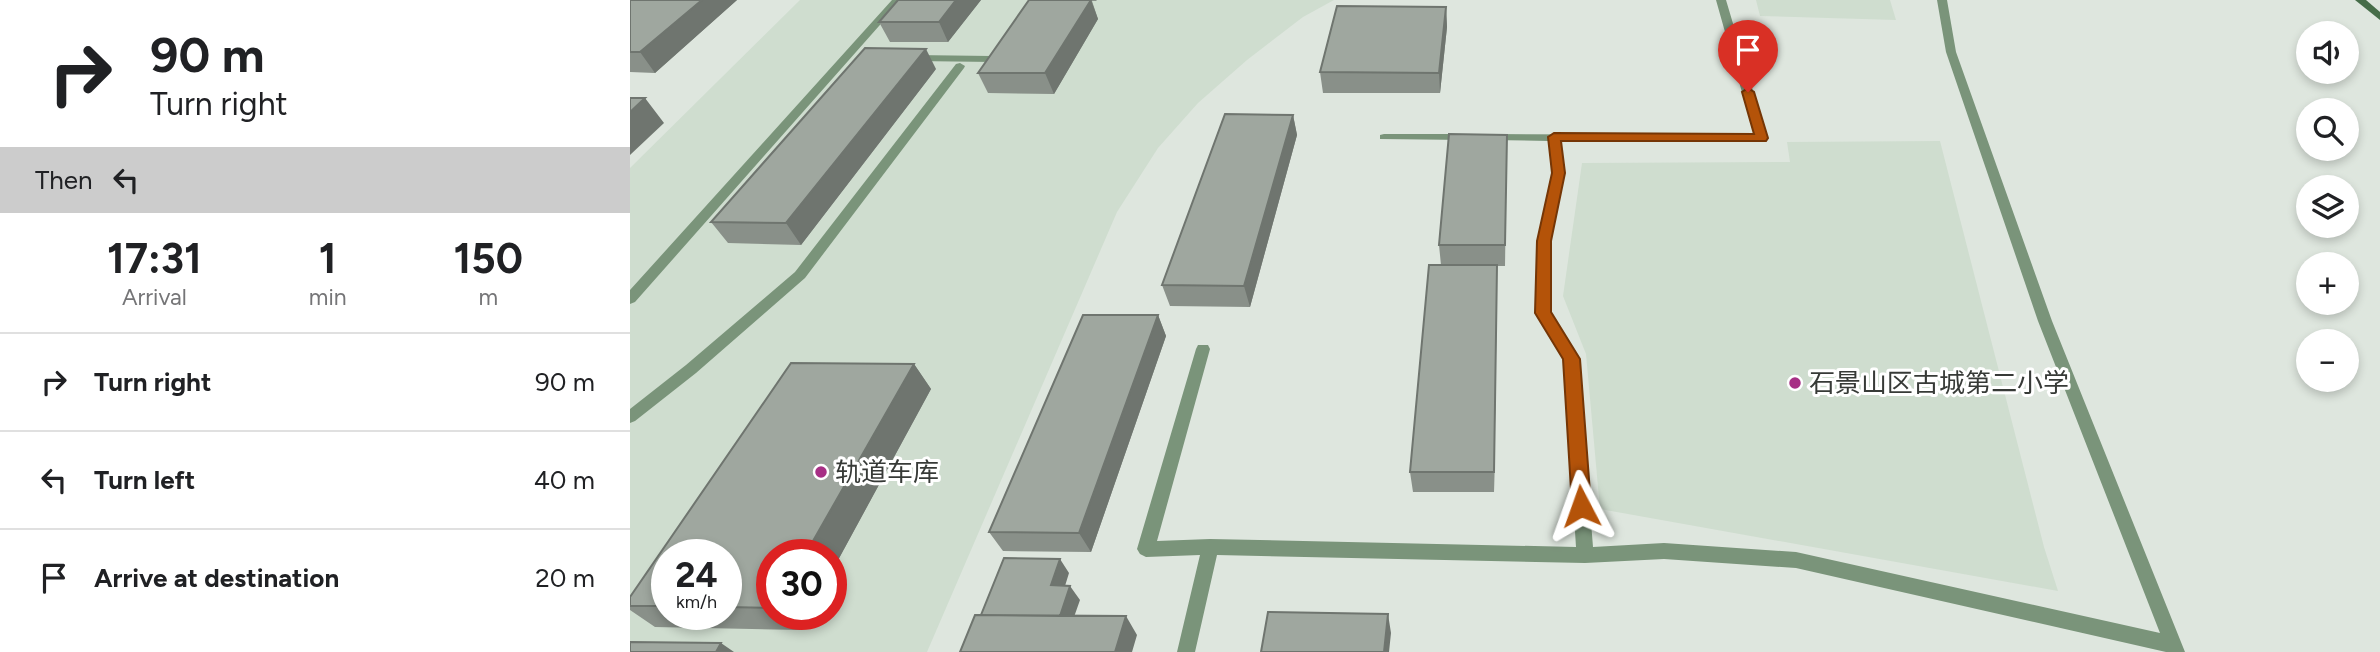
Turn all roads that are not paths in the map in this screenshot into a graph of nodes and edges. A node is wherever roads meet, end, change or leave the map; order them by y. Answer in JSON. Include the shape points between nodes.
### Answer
{"nodes":[{"id":1,"x":897,"y":0,"type":"edge"},
{"id":2,"x":1721,"y":0,"type":"edge"},
{"id":3,"x":1942,"y":0,"type":"edge"},
{"id":4,"x":2360,"y":0,"type":"edge"},
{"id":5,"x":2380,"y":17,"type":"edge"},
{"id":6,"x":1008,"y":40,"type":"edge"},
{"id":7,"x":846,"y":58,"type":"junction"},
{"id":8,"x":859,"y":58,"type":"edge"},
{"id":9,"x":900,"y":58,"type":"edge"},
{"id":10,"x":960,"y":66,"type":"dead end"},
{"id":11,"x":1384,"y":137,"type":"dead end"},
{"id":12,"x":1554,"y":137,"type":"junction"},
{"id":13,"x":630,"y":299,"type":"edge"},
{"id":14,"x":1203,"y":349,"type":"dead end"},
{"id":15,"x":630,"y":417,"type":"edge"},
{"id":16,"x":1210,"y":547,"type":"junction"},
{"id":17,"x":1585,"y":555,"type":"junction"},
{"id":18,"x":2175,"y":649,"type":"edge"},
{"id":19,"x":1186,"y":652,"type":"edge"}],
"edges":[{"from":1,"to":7,"type":"street"},
{"from":2,"to":12,"type":"street","via":[[1761,138]]},
{"from":3,"to":18,"type":"street","via":[[1951,52],[2045,321]]},
{"from":4,"to":5,"type":"street"},
{"from":6,"to":9,"type":"street","via":[[994,59]]},
{"from":7,"to":8,"type":"street"},
{"from":7,"to":13,"type":"street"},
{"from":10,"to":15,"type":"street","via":[[800,275]]},
{"from":11,"to":12,"type":"street"},
{"from":12,"to":17,"type":"street","via":[[1559,173],[1544,241],[1543,313],[1571,359]]},
{"from":14,"to":16,"type":"street","via":[[1146,549]]},
{"from":16,"to":17,"type":"street"},
{"from":16,"to":19,"type":"street"},
{"from":17,"to":18,"type":"street","via":[[1664,551],[1796,560]]}]}
